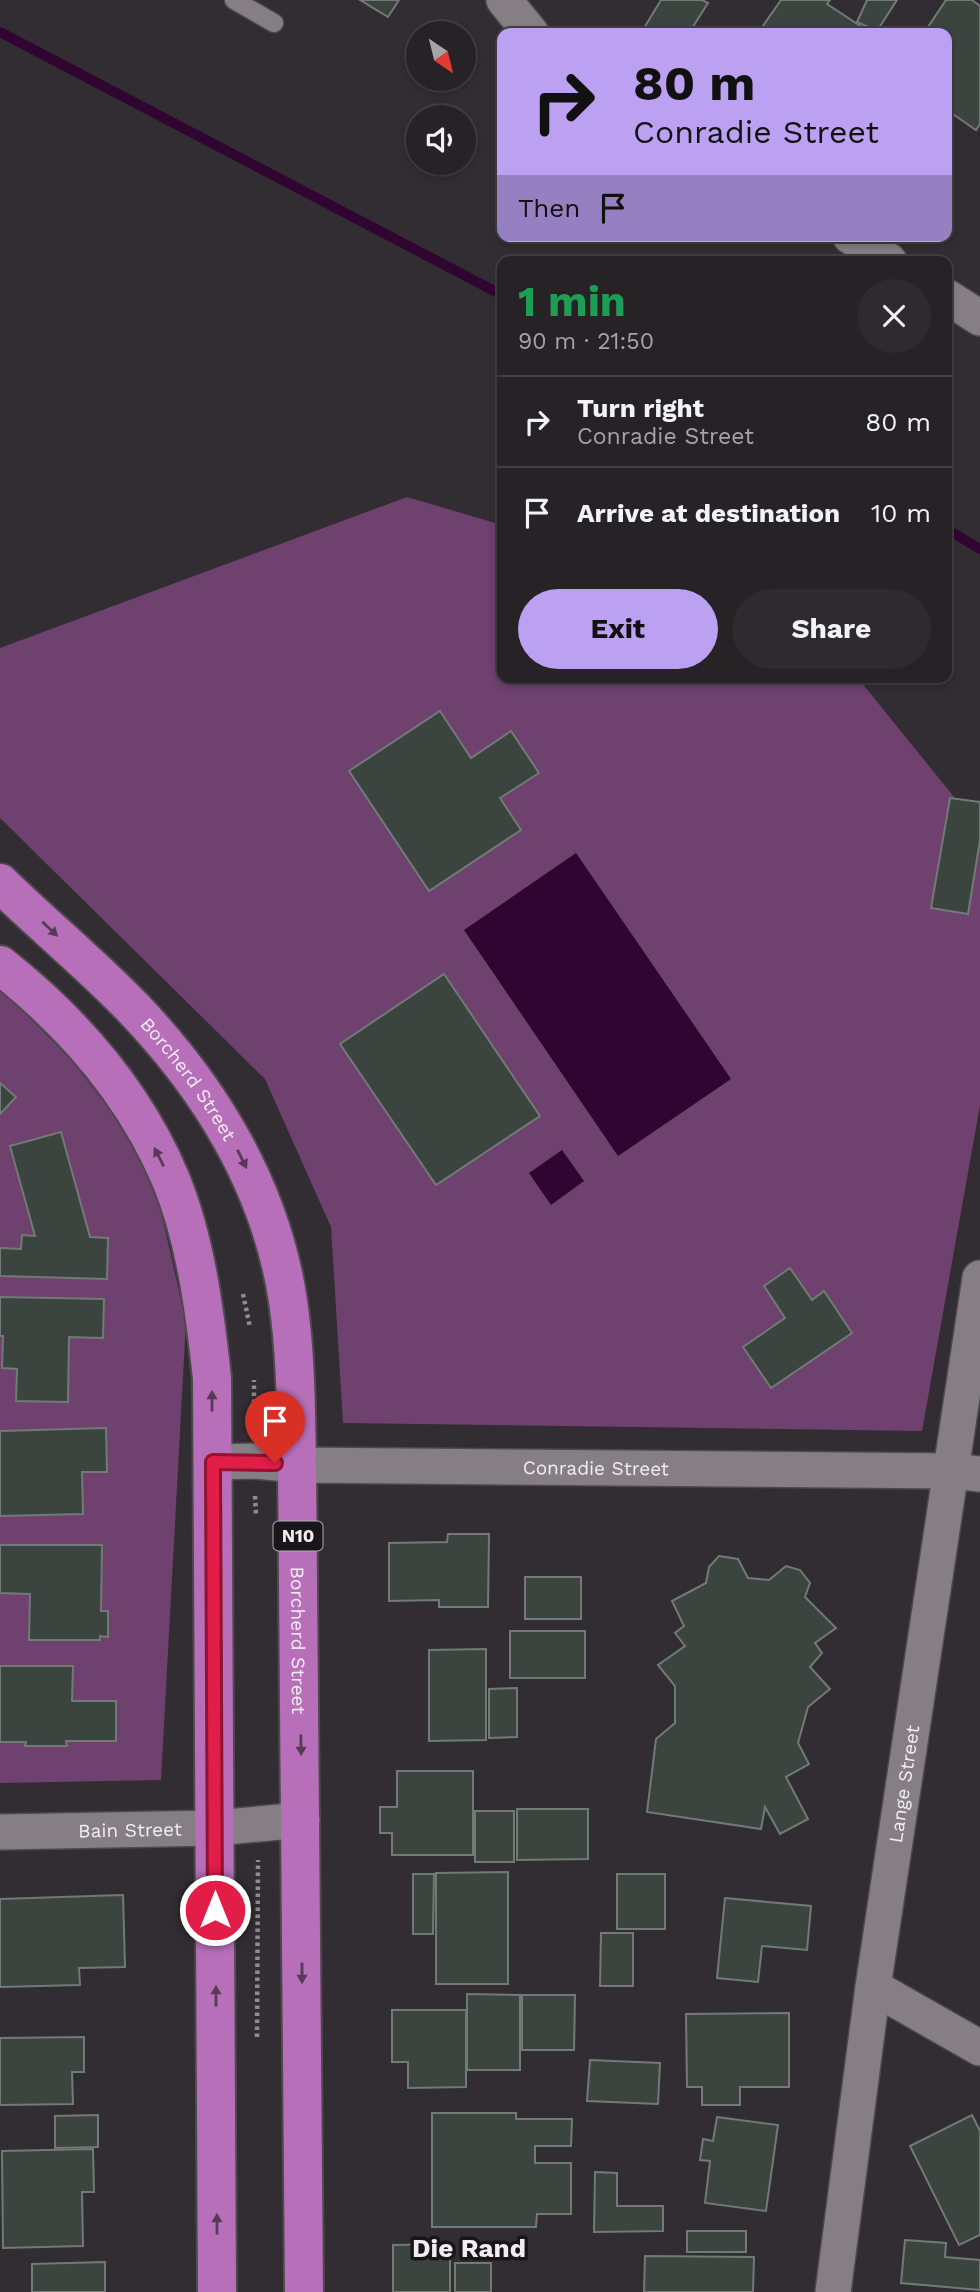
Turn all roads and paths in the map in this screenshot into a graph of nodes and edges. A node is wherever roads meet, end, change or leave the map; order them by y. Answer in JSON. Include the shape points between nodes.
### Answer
{"nodes":[{"id":1,"x":234,"y":0,"type":"edge"},
{"id":2,"x":504,"y":0,"type":"edge"},
{"id":3,"x":274,"y":23,"type":"dead end"},
{"id":4,"x":527,"y":28,"type":"edge"},
{"id":5,"x":859,"y":242,"type":"edge"},
{"id":6,"x":881,"y":256,"type":"edge"},
{"id":7,"x":952,"y":300,"type":"edge"},
{"id":8,"x":980,"y":318,"type":"edge"},
{"id":9,"x":0,"y":883,"type":"edge"},
{"id":10,"x":0,"y":965,"type":"edge"},
{"id":11,"x":980,"y":1279,"type":"edge"},
{"id":12,"x":213,"y":1462,"type":"junction"},
{"id":13,"x":297,"y":1465,"type":"junction"},
{"id":14,"x":966,"y":1473,"type":"edge"},
{"id":15,"x":302,"y":1820,"type":"junction"},
{"id":16,"x":215,"y":1828,"type":"junction"},
{"id":17,"x":0,"y":1832,"type":"edge"},
{"id":18,"x":873,"y":1987,"type":"junction"},
{"id":19,"x":980,"y":2049,"type":"edge"},
{"id":20,"x":217,"y":2292,"type":"edge"},
{"id":21,"x":304,"y":2292,"type":"edge"},
{"id":22,"x":833,"y":2292,"type":"edge"}],
"edges":[{"from":1,"to":3,"type":"lane"},
{"from":2,"to":4,"type":"street"},
{"from":5,"to":6,"type":"street"},
{"from":7,"to":8,"type":"street"},
{"from":9,"to":13,"type":"highway","name":"Borcherd Street","number":"N10","one_way":true,"via":[[171,1050],[211,1103],[233,1142],[260,1195],[288,1301]]},
{"from":12,"to":10,"type":"highway","one_way":true,"via":[[207,1331],[198,1278],[171,1181],[122,1090],[92,1051]]},
{"from":11,"to":14,"type":"street","name":"Lange Street"},
{"from":12,"to":13,"type":"street","name":"Conradie Street"},
{"from":12,"to":16,"type":"highway"},
{"from":13,"to":14,"type":"street","name":"Conradie Street"},
{"from":13,"to":15,"type":"highway","name":"Borcherd Street","number":"N10","one_way":true},
{"from":14,"to":18,"type":"street","name":"Lange Street"},
{"from":15,"to":16,"type":"street","name":"Bain Street"},
{"from":15,"to":21,"type":"highway","name":"Borcherd Street","number":"N10","one_way":true},
{"from":16,"to":17,"type":"street","name":"Bain Street"},
{"from":20,"to":16,"type":"highway","one_way":true},
{"from":18,"to":19,"type":"street"},
{"from":18,"to":22,"type":"street","name":"Lange Street"}]}
